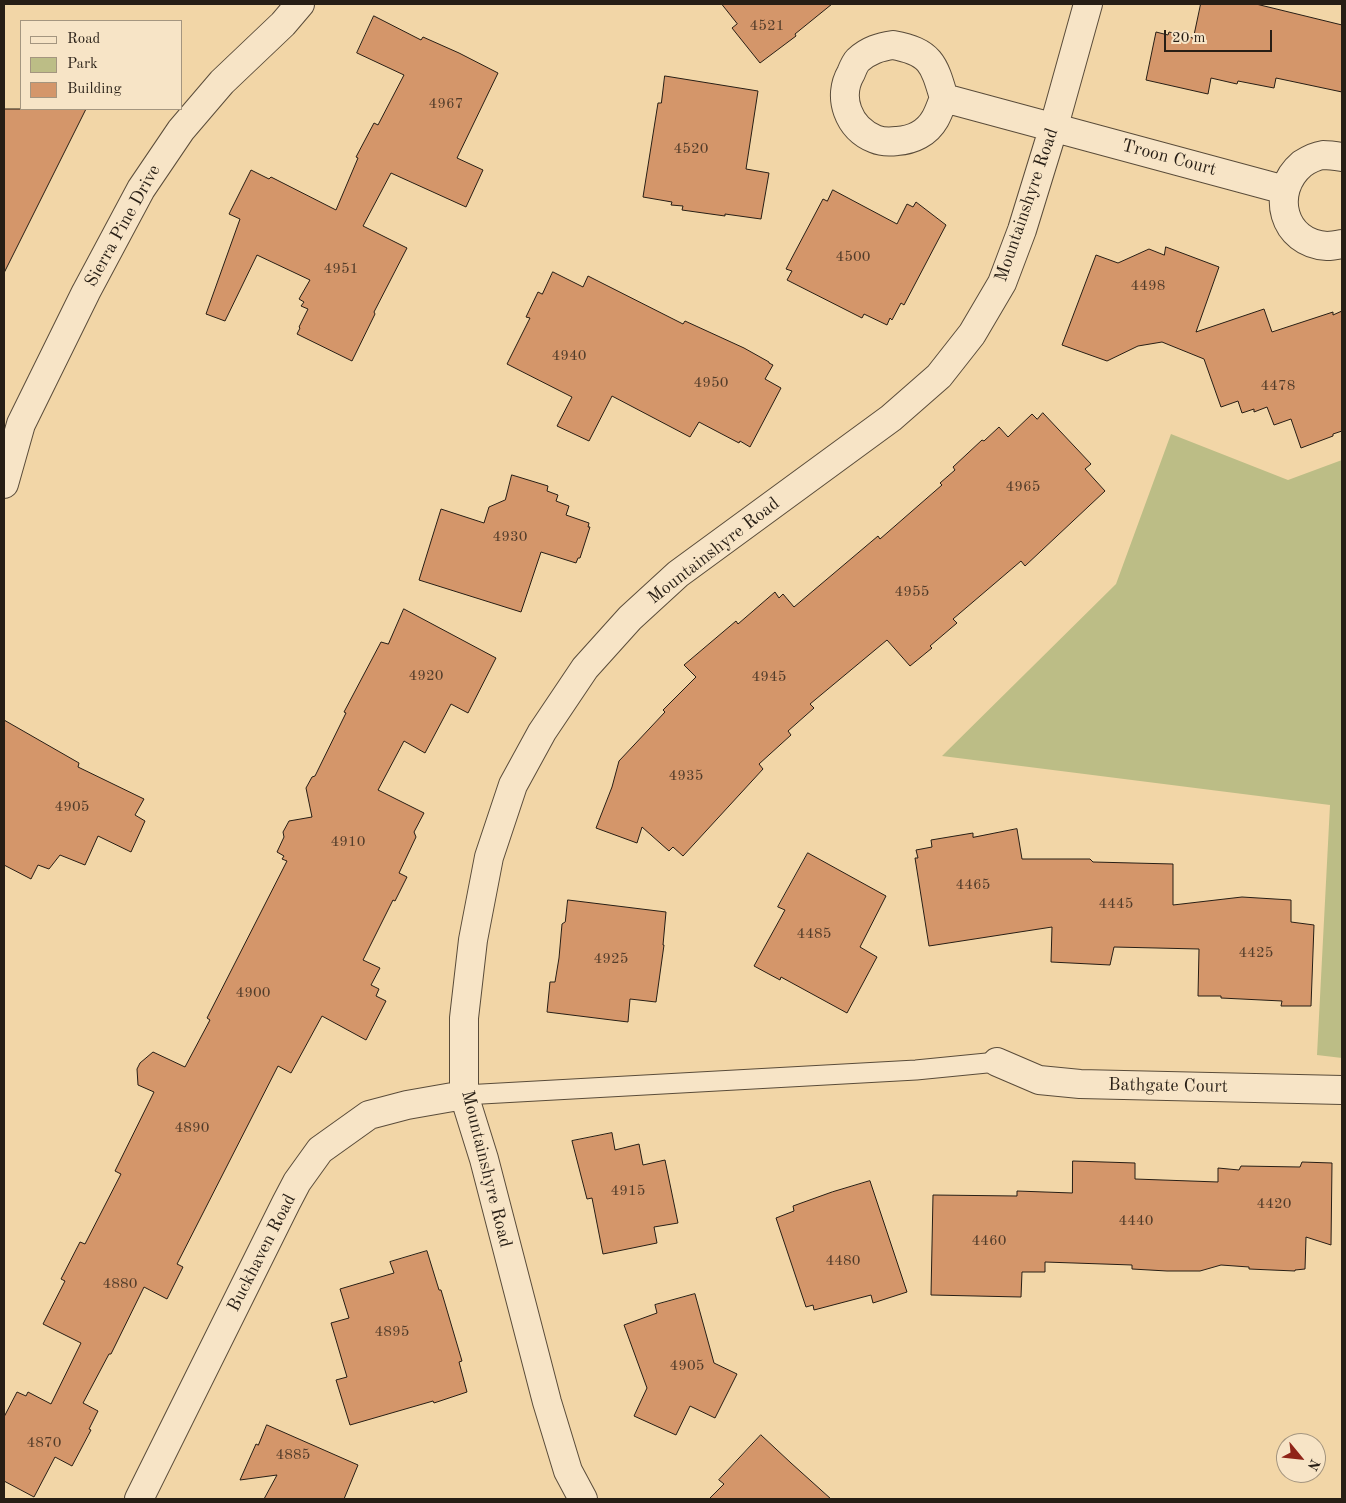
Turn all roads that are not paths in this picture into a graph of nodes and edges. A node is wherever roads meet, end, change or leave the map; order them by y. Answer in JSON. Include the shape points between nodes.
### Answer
{"nodes":[{"id":1,"x":300,"y":4,"type":"edge"},
{"id":2,"x":1088,"y":4,"type":"edge"},
{"id":3,"x":944,"y":98,"type":"dead end"},
{"id":4,"x":1054,"y":126,"type":"junction"},
{"id":5,"x":1342,"y":157,"type":"edge"},
{"id":6,"x":1285,"y":190,"type":"junction"},
{"id":7,"x":1342,"y":244,"type":"edge"},
{"id":8,"x":4,"y":484,"type":"edge"},
{"id":9,"x":997,"y":1062,"type":"joint"},
{"id":10,"x":1342,"y":1090,"type":"edge"},
{"id":11,"x":464,"y":1095,"type":"junction"},
{"id":12,"x":139,"y":1499,"type":"edge"},
{"id":13,"x":582,"y":1499,"type":"edge"}],
"edges":[{"from":1,"to":8,"type":"street","name":"Sierra Pine Drive","via":[[222,82],[181,130],[141,189],[21,424]]},
{"from":2,"to":4,"type":"street","name":"Mountainshyre Road"},
{"from":3,"to":4,"type":"street","name":"Troon Court"},
{"from":4,"to":6,"type":"street","name":"Troon Court"},
{"from":4,"to":11,"type":"street","name":"Mountainshyre Road","via":[[1002,284],[972,334],[940,376],[891,418],[678,574],[630,618],[585,668],[542,732],[513,785],[489,857],[473,940],[464,1018]]},
{"from":5,"to":6,"type":"street","via":[[1322,155],[1307,160],[1295,171]]},
{"from":6,"to":7,"type":"street","via":[[1287,219],[1296,232],[1319,245]]},
{"from":9,"to":10,"type":"street","name":"Bathgate Court","via":[[1040,1080],[1080,1084]]},
{"from":9,"to":11,"type":"lane","via":[[898,1071]]},
{"from":11,"to":12,"type":"street","name":"Buckhaven Road","via":[[369,1115],[320,1150],[297,1182]]},
{"from":11,"to":13,"type":"street","name":"Mountainshyre Road","via":[[484,1159],[547,1402],[568,1471]]}]}
